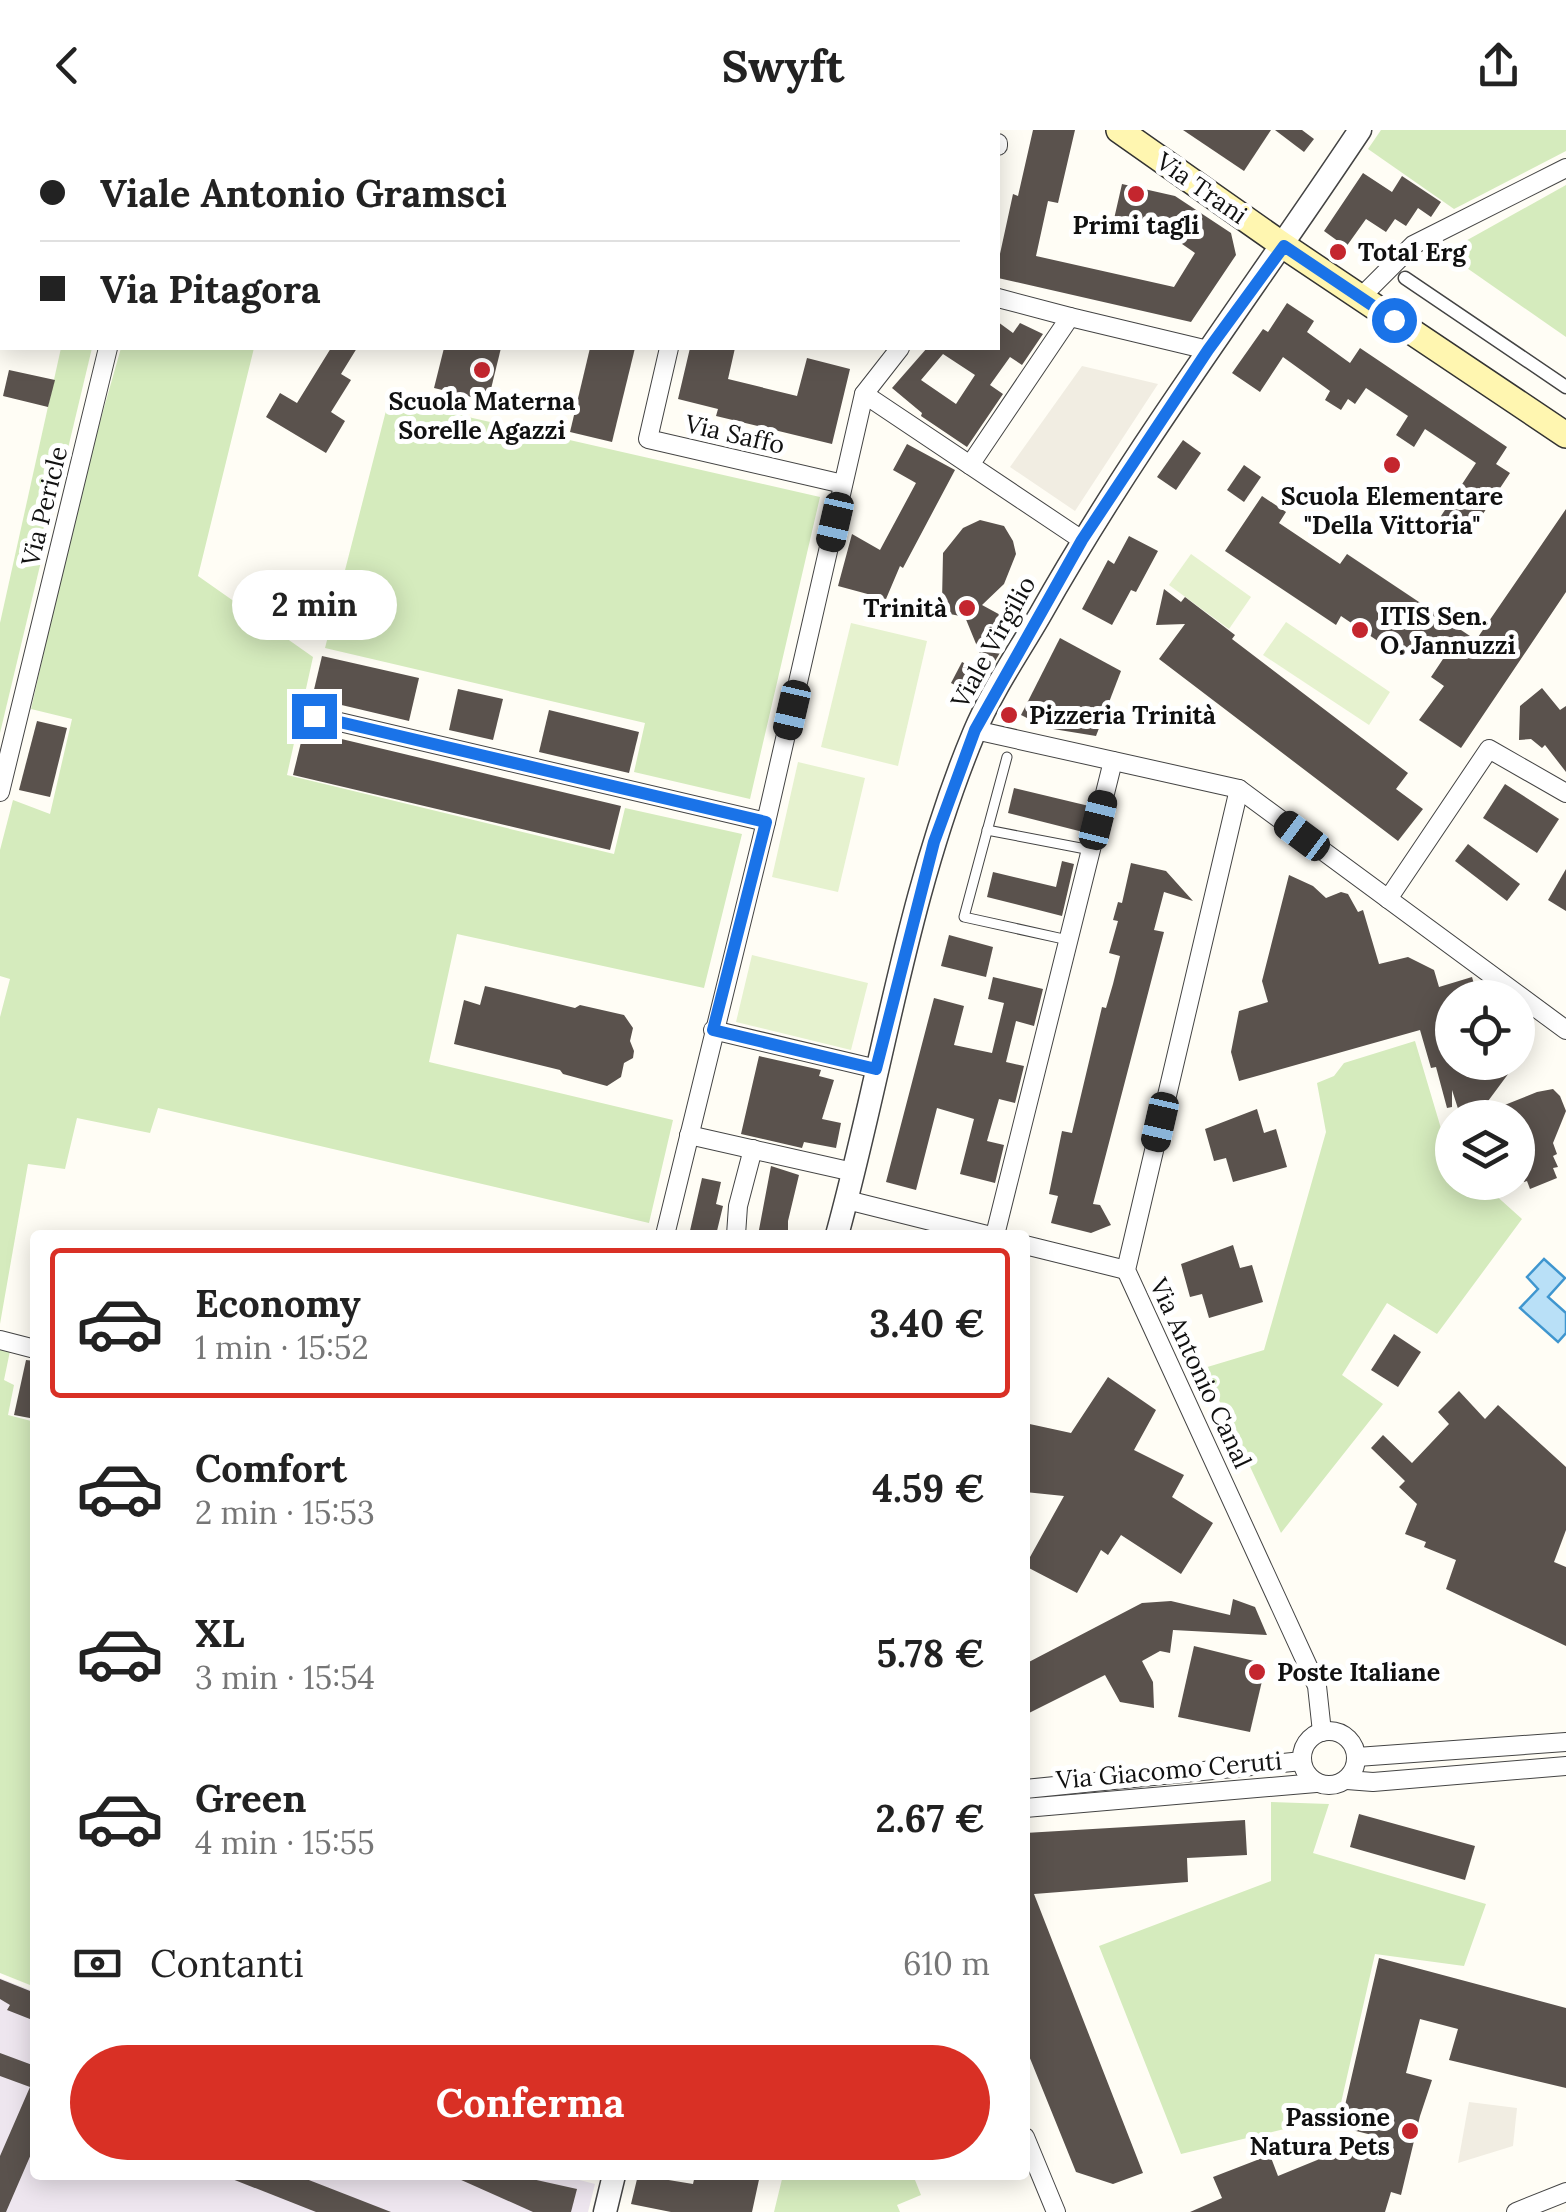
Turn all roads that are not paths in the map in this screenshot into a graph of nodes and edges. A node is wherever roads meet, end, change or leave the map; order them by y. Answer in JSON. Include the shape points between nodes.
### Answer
{"nodes":[{"id":1,"x":1120,"y":130,"type":"edge"},
{"id":2,"x":1360,"y":130,"type":"edge"},
{"id":3,"x":1566,"y":168,"type":"edge"},
{"id":4,"x":1284,"y":246,"type":"junction"},
{"id":5,"x":1404,"y":278,"type":"dead end"},
{"id":6,"x":1362,"y":297,"type":"junction"},
{"id":7,"x":1000,"y":298,"type":"edge"},
{"id":8,"x":1070,"y":316,"type":"junction"},
{"id":9,"x":108,"y":350,"type":"edge"},
{"id":10,"x":669,"y":350,"type":"edge"},
{"id":11,"x":898,"y":350,"type":"edge"},
{"id":12,"x":1208,"y":350,"type":"junction"},
{"id":13,"x":1566,"y":387,"type":"edge"},
{"id":14,"x":864,"y":394,"type":"junction"},
{"id":15,"x":1566,"y":434,"type":"edge"},
{"id":16,"x":970,"y":465,"type":"junction"},
{"id":17,"x":843,"y":484,"type":"junction"},
{"id":18,"x":1082,"y":540,"type":"junction"},
{"id":19,"x":314,"y":716,"type":"dead end"},
{"id":20,"x":975,"y":730,"type":"junction"},
{"id":21,"x":1007,"y":757,"type":"dead end"},
{"id":22,"x":1113,"y":761,"type":"junction"},
{"id":23,"x":1239,"y":788,"type":"junction"},
{"id":24,"x":0,"y":792,"type":"edge"},
{"id":25,"x":1566,"y":793,"type":"edge"},
{"id":26,"x":766,"y":822,"type":"junction"},
{"id":27,"x":987,"y":830,"type":"junction"},
{"id":28,"x":1091,"y":850,"type":"junction"},
{"id":29,"x":1388,"y":899,"type":"junction"},
{"id":30,"x":1069,"y":940,"type":"junction"},
{"id":31,"x":713,"y":1030,"type":"junction"},
{"id":32,"x":1566,"y":1030,"type":"edge"},
{"id":33,"x":876,"y":1069,"type":"junction"},
{"id":34,"x":689,"y":1135,"type":"junction"},
{"id":35,"x":753,"y":1149,"type":"junction"},
{"id":36,"x":854,"y":1172,"type":"junction"},
{"id":37,"x":846,"y":1200,"type":"junction"},
{"id":38,"x":667,"y":1230,"type":"edge"},
{"id":39,"x":736,"y":1230,"type":"edge"},
{"id":40,"x":838,"y":1230,"type":"edge"},
{"id":41,"x":967,"y":1230,"type":"edge"},
{"id":42,"x":996,"y":1230,"type":"edge"},
{"id":43,"x":1030,"y":1246,"type":"edge"},
{"id":44,"x":1126,"y":1270,"type":"junction"},
{"id":45,"x":0,"y":1340,"type":"edge"},
{"id":46,"x":30,"y":1348,"type":"edge"},
{"id":47,"x":1322,"y":1732,"type":"junction"},
{"id":48,"x":1566,"y":1742,"type":"edge"},
{"id":49,"x":1357,"y":1757,"type":"junction"},
{"id":50,"x":1302,"y":1762,"type":"junction"},
{"id":51,"x":1566,"y":1766,"type":"edge"},
{"id":52,"x":1347,"y":1780,"type":"junction"},
{"id":53,"x":1316,"y":1782,"type":"junction"},
{"id":54,"x":1030,"y":1789,"type":"edge"},
{"id":55,"x":1030,"y":1808,"type":"edge"},
{"id":56,"x":1030,"y":2149,"type":"edge"},
{"id":57,"x":613,"y":2180,"type":"edge"},
{"id":58,"x":1566,"y":2192,"type":"edge"},
{"id":59,"x":605,"y":2212,"type":"edge"},
{"id":60,"x":1056,"y":2212,"type":"edge"},
{"id":61,"x":1516,"y":2212,"type":"edge"}],
"edges":[{"from":1,"to":4,"type":"main road","name":"Via Trani"},
{"from":2,"to":4,"type":"street","name":"Viale Virgilio"},
{"from":3,"to":6,"type":"street","via":[[1414,246]]},
{"from":4,"to":6,"type":"main road","name":"Via Trani"},
{"from":4,"to":12,"type":"street","name":"Viale Virgilio"},
{"from":5,"to":13,"type":"street"},
{"from":6,"to":15,"type":"main road","name":"Via Trani"},
{"from":7,"to":8,"type":"street"},
{"from":8,"to":12,"type":"street"},
{"from":8,"to":16,"type":"street"},
{"from":9,"to":24,"type":"street","name":"Via Pericle"},
{"from":10,"to":17,"type":"street","name":"Via Saffo","via":[[648,439]]},
{"from":11,"to":14,"type":"street"},
{"from":12,"to":18,"type":"street","name":"Viale Virgilio"},
{"from":14,"to":16,"type":"street"},
{"from":14,"to":17,"type":"street"},
{"from":16,"to":18,"type":"street"},
{"from":17,"to":26,"type":"street"},
{"from":18,"to":20,"type":"street","name":"Viale Virgilio"},
{"from":19,"to":26,"type":"street"},
{"from":20,"to":22,"type":"street"},
{"from":20,"to":33,"type":"street","name":"Viale Virgilio","via":[[934,842]]},
{"from":21,"to":27,"type":"lane"},
{"from":22,"to":23,"type":"street"},
{"from":22,"to":28,"type":"street"},
{"from":23,"to":29,"type":"street"},
{"from":23,"to":44,"type":"street","name":"Via Antonio Canal"},
{"from":25,"to":29,"type":"street","via":[[1489,749]]},
{"from":26,"to":31,"type":"street"},
{"from":27,"to":28,"type":"lane"},
{"from":27,"to":30,"type":"lane","via":[[964,916]]},
{"from":28,"to":30,"type":"street"},
{"from":29,"to":32,"type":"street"},
{"from":30,"to":42,"type":"street"},
{"from":31,"to":33,"type":"street"},
{"from":31,"to":34,"type":"street"},
{"from":33,"to":36,"type":"street","name":"Viale Virgilio"},
{"from":34,"to":35,"type":"street"},
{"from":34,"to":38,"type":"street"},
{"from":35,"to":36,"type":"street"},
{"from":35,"to":39,"type":"street"},
{"from":36,"to":37,"type":"street","name":"Viale Virgilio"},
{"from":37,"to":40,"type":"street","name":"Viale Virgilio"},
{"from":37,"to":41,"type":"street"},
{"from":43,"to":44,"type":"street"},
{"from":44,"to":47,"type":"street","name":"Via Antonio Canal","via":[[1317,1686]]},
{"from":45,"to":46,"type":"street"},
{"from":47,"to":49,"type":"street","via":[[1346,1736]]},
{"from":47,"to":50,"type":"street","name":"Via Giacomo Ceruti","via":[[1309,1740]]},
{"from":48,"to":49,"type":"street"},
{"from":49,"to":52,"type":"street"},
{"from":50,"to":53,"type":"street","name":"Via Giacomo Ceruti"},
{"from":50,"to":54,"type":"street","name":"Via Giacomo Ceruti"},
{"from":51,"to":52,"type":"street","name":"Via Giacomo Ceruti"},
{"from":52,"to":53,"type":"street","name":"Via Giacomo Ceruti","via":[[1332,1786]]},
{"from":53,"to":55,"type":"street","name":"Via Giacomo Ceruti"},
{"from":56,"to":60,"type":"street"},
{"from":57,"to":59,"type":"street"},
{"from":58,"to":61,"type":"street"}]}
